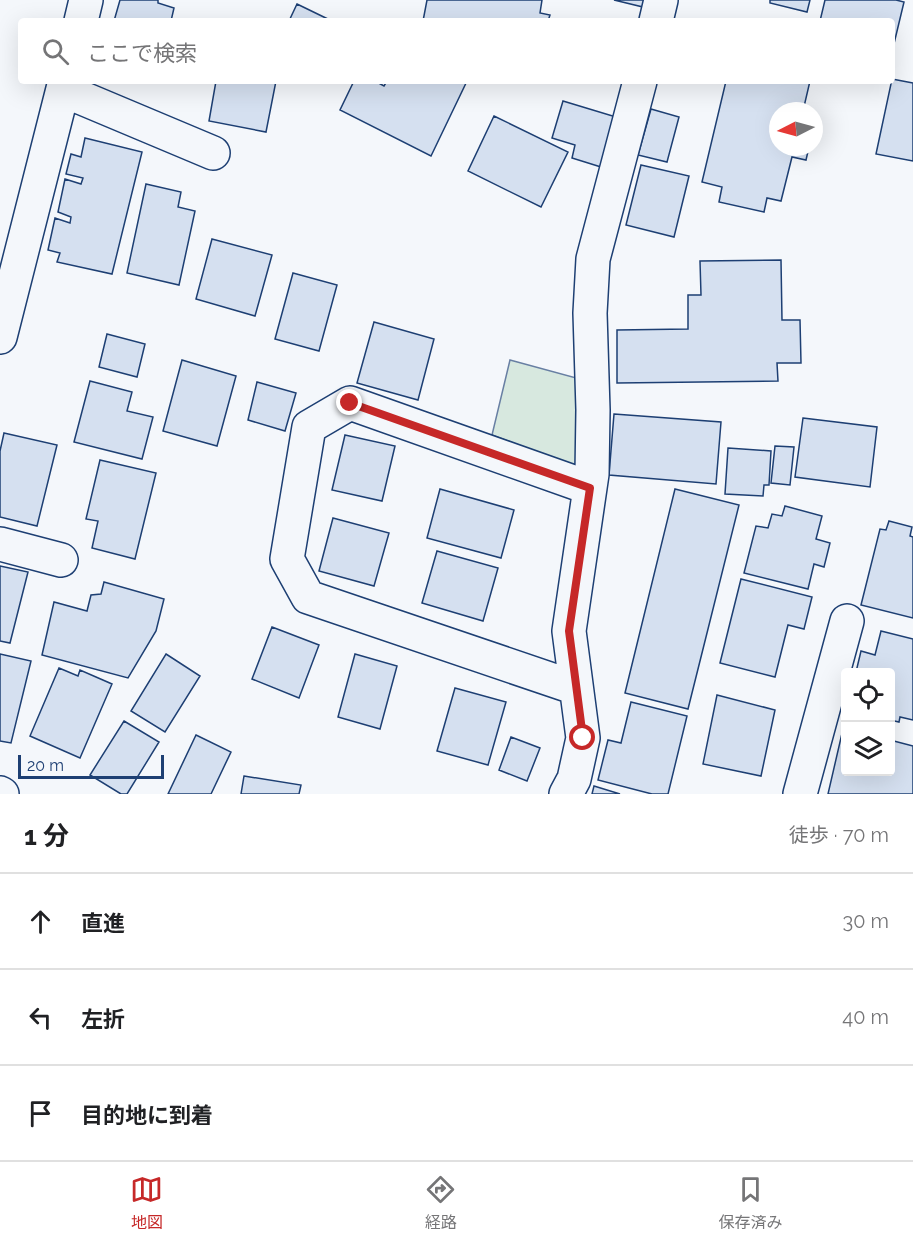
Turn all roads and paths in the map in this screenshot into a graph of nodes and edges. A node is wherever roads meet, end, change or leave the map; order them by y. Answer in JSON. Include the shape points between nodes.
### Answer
{"nodes":[{"id":1,"x":86,"y":0,"type":"edge"},
{"id":2,"x":661,"y":0,"type":"edge"},
{"id":3,"x":82,"y":18,"type":"edge"},
{"id":4,"x":657,"y":18,"type":"edge"},
{"id":5,"x":639,"y":84,"type":"edge"},
{"id":6,"x":64,"y":86,"type":"edge"},
{"id":7,"x":213,"y":153,"type":"dead end"},
{"id":8,"x":0,"y":337,"type":"edge"},
{"id":9,"x":590,"y":488,"type":"junction"},
{"id":10,"x":0,"y":543,"type":"edge"},
{"id":11,"x":61,"y":560,"type":"dead end"},
{"id":12,"x":847,"y":621,"type":"dead end"},
{"id":13,"x":576,"y":688,"type":"junction"},
{"id":14,"x":566,"y":794,"type":"edge"},
{"id":15,"x":801,"y":794,"type":"edge"}],
"edges":[{"from":1,"to":3,"type":"street"},
{"from":2,"to":4,"type":"street"},
{"from":5,"to":9,"type":"street","via":[[593,259]]},
{"from":6,"to":7,"type":"street"},
{"from":6,"to":8,"type":"street"},
{"from":9,"to":13,"type":"street","via":[[569,631]]},
{"from":9,"to":13,"type":"street","via":[[350,403],[309,427],[287,560],[308,597]]},
{"from":10,"to":11,"type":"street"},
{"from":12,"to":15,"type":"street"},
{"from":13,"to":14,"type":"street","via":[[583,738],[574,779]]}]}
